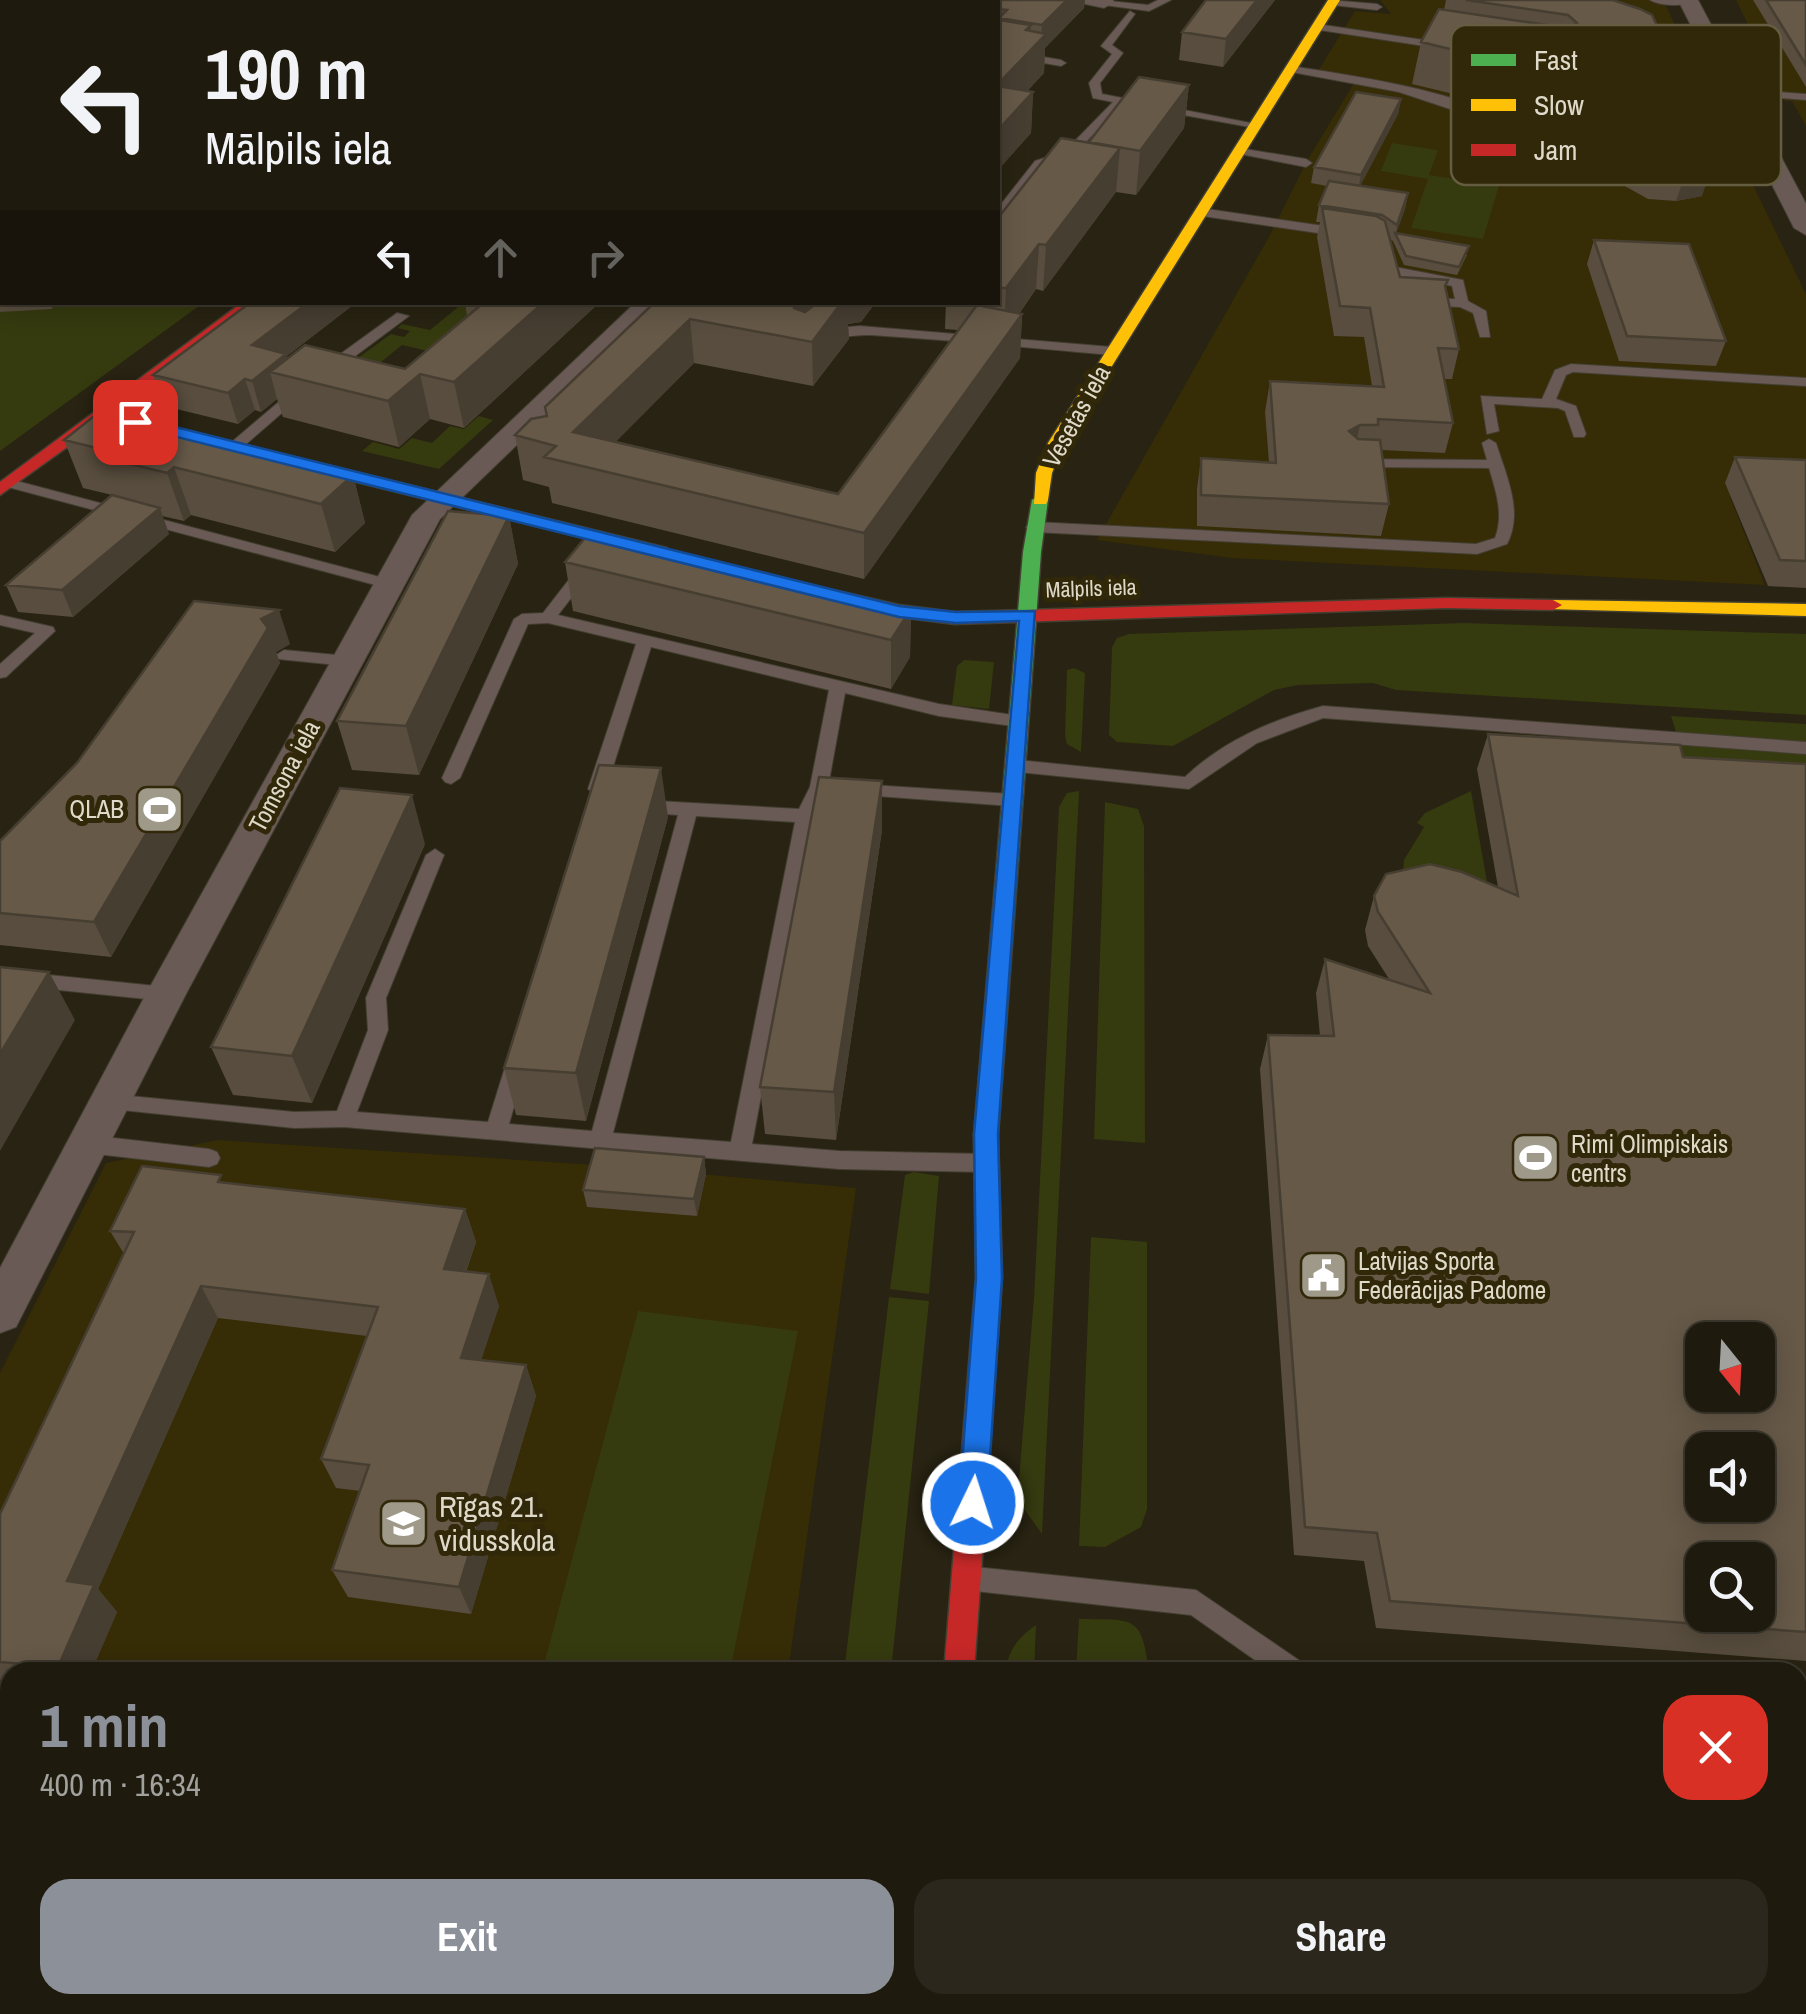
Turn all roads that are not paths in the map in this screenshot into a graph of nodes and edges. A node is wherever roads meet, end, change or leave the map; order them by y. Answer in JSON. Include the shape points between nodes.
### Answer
{"nodes":[{"id":1,"x":1166,"y":0,"type":"edge"},
{"id":2,"x":1655,"y":0,"type":"edge"},
{"id":3,"x":1098,"y":1,"type":"edge"},
{"id":4,"x":1333,"y":1,"type":"edge"},
{"id":5,"x":1688,"y":1,"type":"edge"},
{"id":6,"x":1377,"y":7,"type":"dead end"},
{"id":7,"x":1134,"y":10,"type":"junction"},
{"id":8,"x":1700,"y":25,"type":"edge"},
{"id":9,"x":1317,"y":27,"type":"junction"},
{"id":10,"x":1451,"y":48,"type":"edge"},
{"id":11,"x":1000,"y":52,"type":"edge"},
{"id":12,"x":1061,"y":63,"type":"dead end"},
{"id":13,"x":1290,"y":69,"type":"junction"},
{"id":14,"x":1781,"y":92,"type":"edge"},
{"id":15,"x":1806,"y":97,"type":"edge"},
{"id":16,"x":1120,"y":101,"type":"junction"},
{"id":17,"x":1451,"y":103,"type":"edge"},
{"id":18,"x":1255,"y":125,"type":"junction"},
{"id":19,"x":1238,"y":151,"type":"junction"},
{"id":20,"x":1306,"y":163,"type":"dead end"},
{"id":21,"x":1781,"y":178,"type":"edge"},
{"id":22,"x":1200,"y":212,"type":"junction"},
{"id":23,"x":1000,"y":213,"type":"edge"},
{"id":24,"x":1806,"y":228,"type":"edge"},
{"id":25,"x":1362,"y":236,"type":"edge"},
{"id":26,"x":1390,"y":250,"type":"edge"},
{"id":27,"x":1395,"y":271,"type":"junction"},
{"id":28,"x":1462,"y":303,"type":"junction"},
{"id":29,"x":249,"y":305,"type":"edge"},
{"id":30,"x":649,"y":305,"type":"edge"},
{"id":31,"x":402,"y":316,"type":"dead end"},
{"id":32,"x":1485,"y":334,"type":"dead end"},
{"id":33,"x":816,"y":337,"type":"edge"},
{"id":34,"x":1112,"y":352,"type":"junction"},
{"id":35,"x":1806,"y":382,"type":"edge"},
{"id":36,"x":1548,"y":402,"type":"junction"},
{"id":37,"x":101,"y":414,"type":"junction"},
{"id":38,"x":1579,"y":434,"type":"dead end"},
{"id":39,"x":232,"y":449,"type":"junction"},
{"id":40,"x":1353,"y":462,"type":"edge"},
{"id":41,"x":1494,"y":464,"type":"junction"},
{"id":42,"x":5,"y":487,"type":"edge"},
{"id":43,"x":442,"y":499,"type":"junction"},
{"id":44,"x":1034,"y":527,"type":"junction"},
{"id":45,"x":612,"y":540,"type":"junction"},
{"id":46,"x":689,"y":559,"type":"edge"},
{"id":47,"x":389,"y":584,"type":"junction"},
{"id":48,"x":822,"y":592,"type":"edge"},
{"id":49,"x":1806,"y":610,"type":"edge"},
{"id":50,"x":1028,"y":615,"type":"junction"},
{"id":51,"x":548,"y":618,"type":"junction"},
{"id":52,"x":0,"y":620,"type":"edge"},
{"id":53,"x":645,"y":640,"type":"junction"},
{"id":54,"x":284,"y":655,"type":"dead end"},
{"id":55,"x":347,"y":661,"type":"junction"},
{"id":56,"x":0,"y":673,"type":"edge"},
{"id":57,"x":838,"y":688,"type":"junction"},
{"id":58,"x":1020,"y":721,"type":"junction"},
{"id":59,"x":1806,"y":748,"type":"edge"},
{"id":60,"x":1018,"y":766,"type":"junction"},
{"id":61,"x":450,"y":778,"type":"dead end"},
{"id":62,"x":819,"y":787,"type":"junction"},
{"id":63,"x":1014,"y":800,"type":"junction"},
{"id":64,"x":689,"y":809,"type":"junction"},
{"id":65,"x":806,"y":816,"type":"junction"},
{"id":66,"x":435,"y":855,"type":"dead end"},
{"id":67,"x":0,"y":976,"type":"edge"},
{"id":68,"x":166,"y":994,"type":"junction"},
{"id":69,"x":523,"y":1040,"type":"edge"},
{"id":70,"x":109,"y":1102,"type":"junction"},
{"id":71,"x":344,"y":1119,"type":"junction"},
{"id":72,"x":496,"y":1131,"type":"junction"},
{"id":73,"x":600,"y":1138,"type":"junction"},
{"id":74,"x":88,"y":1144,"type":"junction"},
{"id":75,"x":740,"y":1152,"type":"junction"},
{"id":76,"x":209,"y":1158,"type":"dead end"},
{"id":77,"x":986,"y":1164,"type":"junction"},
{"id":78,"x":0,"y":1313,"type":"edge"},
{"id":79,"x":968,"y":1578,"type":"junction"},
{"id":80,"x":960,"y":1662,"type":"edge"},
{"id":81,"x":1280,"y":1662,"type":"edge"}],
"edges":[{"from":1,"to":7,"type":"lane"},
{"from":2,"to":5,"type":"lane"},
{"from":3,"to":7,"type":"lane","via":[[1109,10]]},
{"from":4,"to":6,"type":"lane"},
{"from":4,"to":9,"type":"street","name":"Vesetas iela"},
{"from":5,"to":8,"type":"street"},
{"from":7,"to":16,"type":"lane","via":[[1108,39],[1106,46],[1118,52],[1093,89]]},
{"from":9,"to":10,"type":"lane"},
{"from":9,"to":13,"type":"street","name":"Vesetas iela"},
{"from":11,"to":12,"type":"lane"},
{"from":13,"to":17,"type":"lane"},
{"from":13,"to":18,"type":"street","name":"Vesetas iela"},
{"from":14,"to":15,"type":"lane"},
{"from":16,"to":18,"type":"lane"},
{"from":16,"to":23,"type":"lane","via":[[1069,154],[1040,163]]},
{"from":18,"to":19,"type":"street","name":"Vesetas iela"},
{"from":19,"to":20,"type":"lane"},
{"from":19,"to":22,"type":"street","name":"Vesetas iela"},
{"from":21,"to":24,"type":"street"},
{"from":22,"to":25,"type":"lane"},
{"from":22,"to":34,"type":"street","name":"Vesetas iela"},
{"from":26,"to":27,"type":"lane"},
{"from":27,"to":28,"type":"lane","via":[[1458,283]]},
{"from":27,"to":28,"type":"lane","via":[[1402,301]]},
{"from":28,"to":32,"type":"lane","via":[[1479,310]]},
{"from":29,"to":37,"type":"street"},
{"from":30,"to":43,"type":"street","name":"Tomsona iela","via":[[512,450]]},
{"from":31,"to":39,"type":"lane"},
{"from":33,"to":34,"type":"lane","via":[[860,330]]},
{"from":34,"to":44,"type":"street","name":"Vesetas iela","via":[[1049,458]]},
{"from":35,"to":36,"type":"lane","via":[[1571,368],[1560,373]]},
{"from":36,"to":38,"type":"lane","via":[[1571,409]]},
{"from":36,"to":41,"type":"lane","via":[[1486,399]]},
{"from":37,"to":39,"type":"street"},
{"from":37,"to":42,"type":"street"},
{"from":39,"to":43,"type":"street"},
{"from":40,"to":41,"type":"lane"},
{"from":41,"to":44,"type":"lane","via":[[1507,534],[1478,549]]},
{"from":42,"to":47,"type":"lane"},
{"from":43,"to":45,"type":"street"},
{"from":43,"to":47,"type":"street","name":"Tomsona iela"},
{"from":44,"to":50,"type":"street","name":"Vesetas iela"},
{"from":45,"to":46,"type":"street"},
{"from":45,"to":51,"type":"lane"},
{"from":47,"to":55,"type":"street","name":"Tomsona iela"},
{"from":48,"to":50,"type":"street","name":"Mālpils iela","via":[[956,618]]},
{"from":49,"to":50,"type":"street","name":"Mālpils iela","via":[[1446,603]]},
{"from":50,"to":58,"type":"street","name":"Vesetas iela"},
{"from":51,"to":53,"type":"lane"},
{"from":51,"to":61,"type":"lane","via":[[522,619]]},
{"from":52,"to":56,"type":"lane","via":[[47,631]]},
{"from":53,"to":57,"type":"lane"},
{"from":53,"to":64,"type":"lane","via":[[592,803]]},
{"from":54,"to":55,"type":"lane"},
{"from":55,"to":68,"type":"street","name":"Tomsona iela"},
{"from":57,"to":58,"type":"lane"},
{"from":57,"to":62,"type":"lane"},
{"from":58,"to":60,"type":"street","name":"Vesetas iela"},
{"from":59,"to":60,"type":"lane","via":[[1322,712],[1224,755],[1189,782]]},
{"from":60,"to":63,"type":"street","name":"Vesetas iela"},
{"from":62,"to":63,"type":"lane"},
{"from":62,"to":65,"type":"lane"},
{"from":63,"to":77,"type":"street","name":"Vesetas iela"},
{"from":64,"to":65,"type":"lane"},
{"from":64,"to":73,"type":"lane"},
{"from":65,"to":75,"type":"lane"},
{"from":66,"to":71,"type":"lane","via":[[376,998],[378,1030]]},
{"from":67,"to":68,"type":"lane"},
{"from":68,"to":70,"type":"street","name":"Tomsona iela"},
{"from":69,"to":72,"type":"lane"},
{"from":70,"to":71,"type":"lane"},
{"from":70,"to":74,"type":"street","name":"Tomsona iela"},
{"from":71,"to":72,"type":"lane"},
{"from":72,"to":73,"type":"lane"},
{"from":73,"to":75,"type":"lane"},
{"from":74,"to":76,"type":"lane"},
{"from":74,"to":78,"type":"street","name":"Tomsona iela"},
{"from":75,"to":77,"type":"lane"},
{"from":77,"to":79,"type":"street","name":"Vesetas iela","via":[[989,1278]]},
{"from":79,"to":80,"type":"street","name":"Vesetas iela"},
{"from":79,"to":81,"type":"lane","via":[[1196,1603]]}]}
